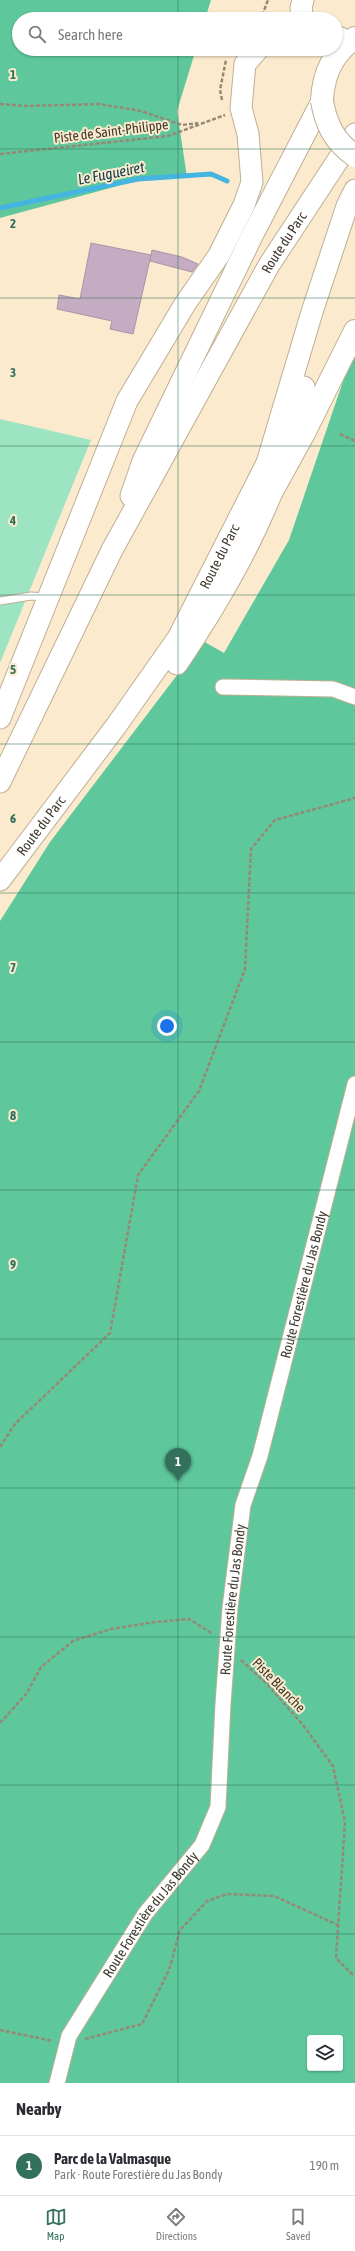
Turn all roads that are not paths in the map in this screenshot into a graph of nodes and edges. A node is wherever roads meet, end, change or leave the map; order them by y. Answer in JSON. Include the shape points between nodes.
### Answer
{"nodes":[{"id":1,"x":303,"y":0,"type":"edge"},
{"id":2,"x":302,"y":12,"type":"edge"},
{"id":3,"x":252,"y":56,"type":"edge"},
{"id":4,"x":328,"y":56,"type":"edge"},
{"id":5,"x":322,"y":101,"type":"junction"},
{"id":6,"x":355,"y":134,"type":"edge"},
{"id":7,"x":355,"y":156,"type":"edge"},
{"id":8,"x":355,"y":190,"type":"edge"},
{"id":9,"x":355,"y":224,"type":"edge"},
{"id":10,"x":355,"y":331,"type":"edge"},
{"id":11,"x":270,"y":495,"type":"junction"},
{"id":12,"x":112,"y":550,"type":"junction"},
{"id":13,"x":49,"y":597,"type":"junction"},
{"id":14,"x":0,"y":601,"type":"edge"},
{"id":15,"x":224,"y":687,"type":"dead end"},
{"id":16,"x":355,"y":697,"type":"edge"},
{"id":17,"x":0,"y":718,"type":"edge"},
{"id":18,"x":93,"y":755,"type":"junction"},
{"id":19,"x":0,"y":782,"type":"edge"},
{"id":20,"x":0,"y":880,"type":"edge"},
{"id":21,"x":355,"y":1084,"type":"edge"},
{"id":22,"x":57,"y":2083,"type":"edge"}],
"edges":[{"from":1,"to":2,"type":"main road"},
{"from":3,"to":13,"type":"main road","via":[[245,64],[241,108],[248,134],[252,182],[244,205],[219,255],[185,304],[127,401]]},
{"from":4,"to":5,"type":"main road"},
{"from":5,"to":7,"type":"main road","bridge":true,"via":[[324,114],[336,139]]},
{"from":5,"to":12,"type":"main road","via":[[252,236],[143,461]]},
{"from":6,"to":12,"type":"main road","name":"Route du Parc","via":[[269,265]]},
{"from":8,"to":18,"type":"main road","name":"Route du Parc","via":[[347,206],[312,312],[267,463],[178,638]]},
{"from":9,"to":11,"type":"main road"},
{"from":10,"to":11,"type":"main road"},
{"from":11,"to":18,"type":"main road","via":[[242,556],[205,623],[164,683],[120,734]]},
{"from":12,"to":19,"type":"main road","name":"Route du Parc"},
{"from":13,"to":14,"type":"lane","via":[[31,596]]},
{"from":13,"to":17,"type":"main road"},
{"from":15,"to":16,"type":"street","via":[[333,689]]},
{"from":18,"to":20,"type":"main road","name":"Route du Parc"},
{"from":21,"to":22,"type":"street","name":"Route Forestière du Jas Bondy","via":[[260,1456],[243,1505],[230,1608],[222,1704],[218,1807],[202,1845],[145,1914],[69,2036]]}]}
